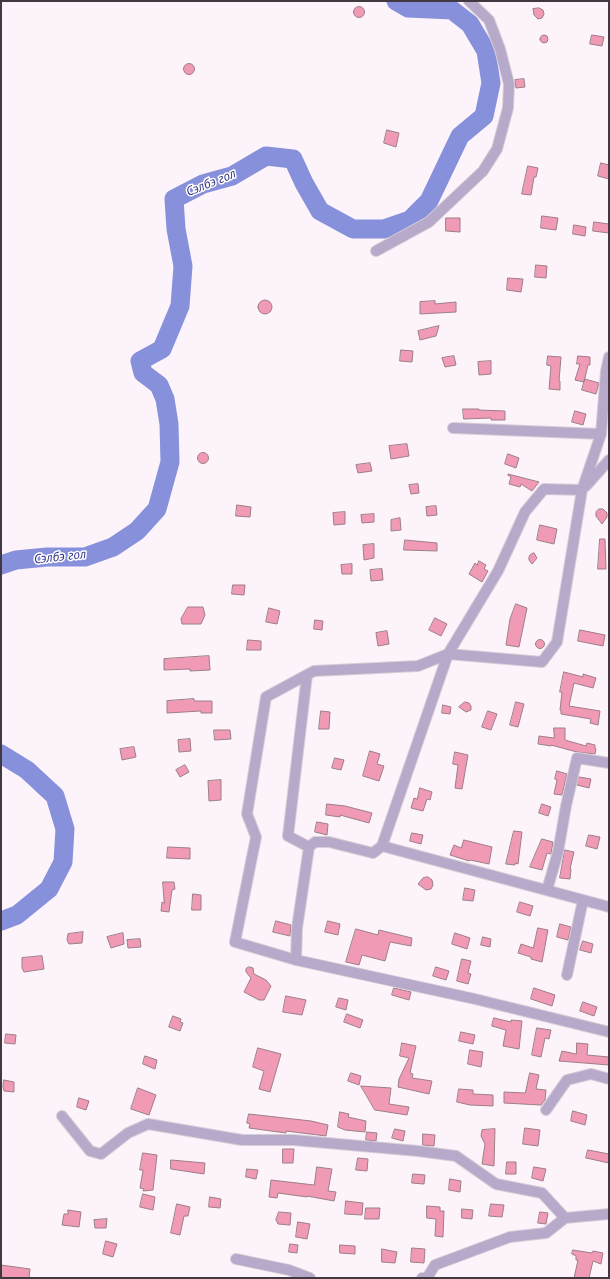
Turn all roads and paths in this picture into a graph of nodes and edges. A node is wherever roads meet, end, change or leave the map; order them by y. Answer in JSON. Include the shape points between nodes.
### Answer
{"nodes":[{"id":1,"x":469,"y":1,"type":"edge"},
{"id":2,"x":376,"y":251,"type":"dead end"},
{"id":3,"x":609,"y":358,"type":"edge"},
{"id":4,"x":453,"y":428,"type":"dead end"},
{"id":5,"x":601,"y":434,"type":"junction"},
{"id":6,"x":609,"y":460,"type":"edge"},
{"id":7,"x":582,"y":490,"type":"junction"},
{"id":8,"x":448,"y":654,"type":"junction"},
{"id":9,"x":307,"y":675,"type":"junction"},
{"id":10,"x":609,"y":763,"type":"edge"},
{"id":11,"x":382,"y":846,"type":"junction"},
{"id":12,"x":309,"y":847,"type":"junction"},
{"id":13,"x":547,"y":890,"type":"junction"},
{"id":14,"x":583,"y":900,"type":"junction"},
{"id":15,"x":609,"y":907,"type":"edge"},
{"id":16,"x":296,"y":960,"type":"junction"},
{"id":17,"x":567,"y":975,"type":"dead end"},
{"id":18,"x":609,"y":1032,"type":"edge"},
{"id":19,"x":609,"y":1079,"type":"edge"},
{"id":20,"x":546,"y":1110,"type":"dead end"},
{"id":21,"x":62,"y":1116,"type":"dead end"},
{"id":22,"x":609,"y":1214,"type":"edge"},
{"id":23,"x":565,"y":1218,"type":"junction"},
{"id":24,"x":236,"y":1258,"type":"dead end"},
{"id":25,"x":310,"y":1278,"type":"edge"},
{"id":26,"x":422,"y":1278,"type":"edge"}],
"edges":[{"from":1,"to":2,"type":"street","via":[[489,20],[509,84],[508,108],[497,149],[483,171],[429,222]]},
{"from":3,"to":5,"type":"street"},
{"from":4,"to":5,"type":"street"},
{"from":5,"to":7,"type":"street"},
{"from":6,"to":7,"type":"street"},
{"from":7,"to":8,"type":"street","via":[[544,489],[525,512],[498,571]]},
{"from":7,"to":8,"type":"street","via":[[557,642],[542,662]]},
{"from":8,"to":9,"type":"street","via":[[418,666],[314,671]]},
{"from":8,"to":11,"type":"street"},
{"from":9,"to":12,"type":"street","via":[[288,836]]},
{"from":9,"to":16,"type":"street","via":[[266,697],[247,814],[256,837],[235,942]]},
{"from":10,"to":13,"type":"street","via":[[577,758],[558,852]]},
{"from":11,"to":12,"type":"street","via":[[373,854],[329,842],[315,842]]},
{"from":11,"to":13,"type":"street"},
{"from":12,"to":16,"type":"street","via":[[297,928]]},
{"from":13,"to":14,"type":"street"},
{"from":14,"to":15,"type":"street"},
{"from":14,"to":17,"type":"street"},
{"from":16,"to":18,"type":"street","via":[[475,999]]},
{"from":19,"to":20,"type":"street","via":[[591,1074],[567,1080]]},
{"from":21,"to":23,"type":"street","via":[[90,1151],[101,1154],[128,1133],[148,1124],[242,1140],[294,1140],[456,1156],[496,1184],[542,1193]]},
{"from":22,"to":23,"type":"street"},
{"from":23,"to":26,"type":"street","via":[[546,1233],[510,1237],[434,1265],[427,1278]]},
{"from":24,"to":25,"type":"street","via":[[289,1270]]}]}
